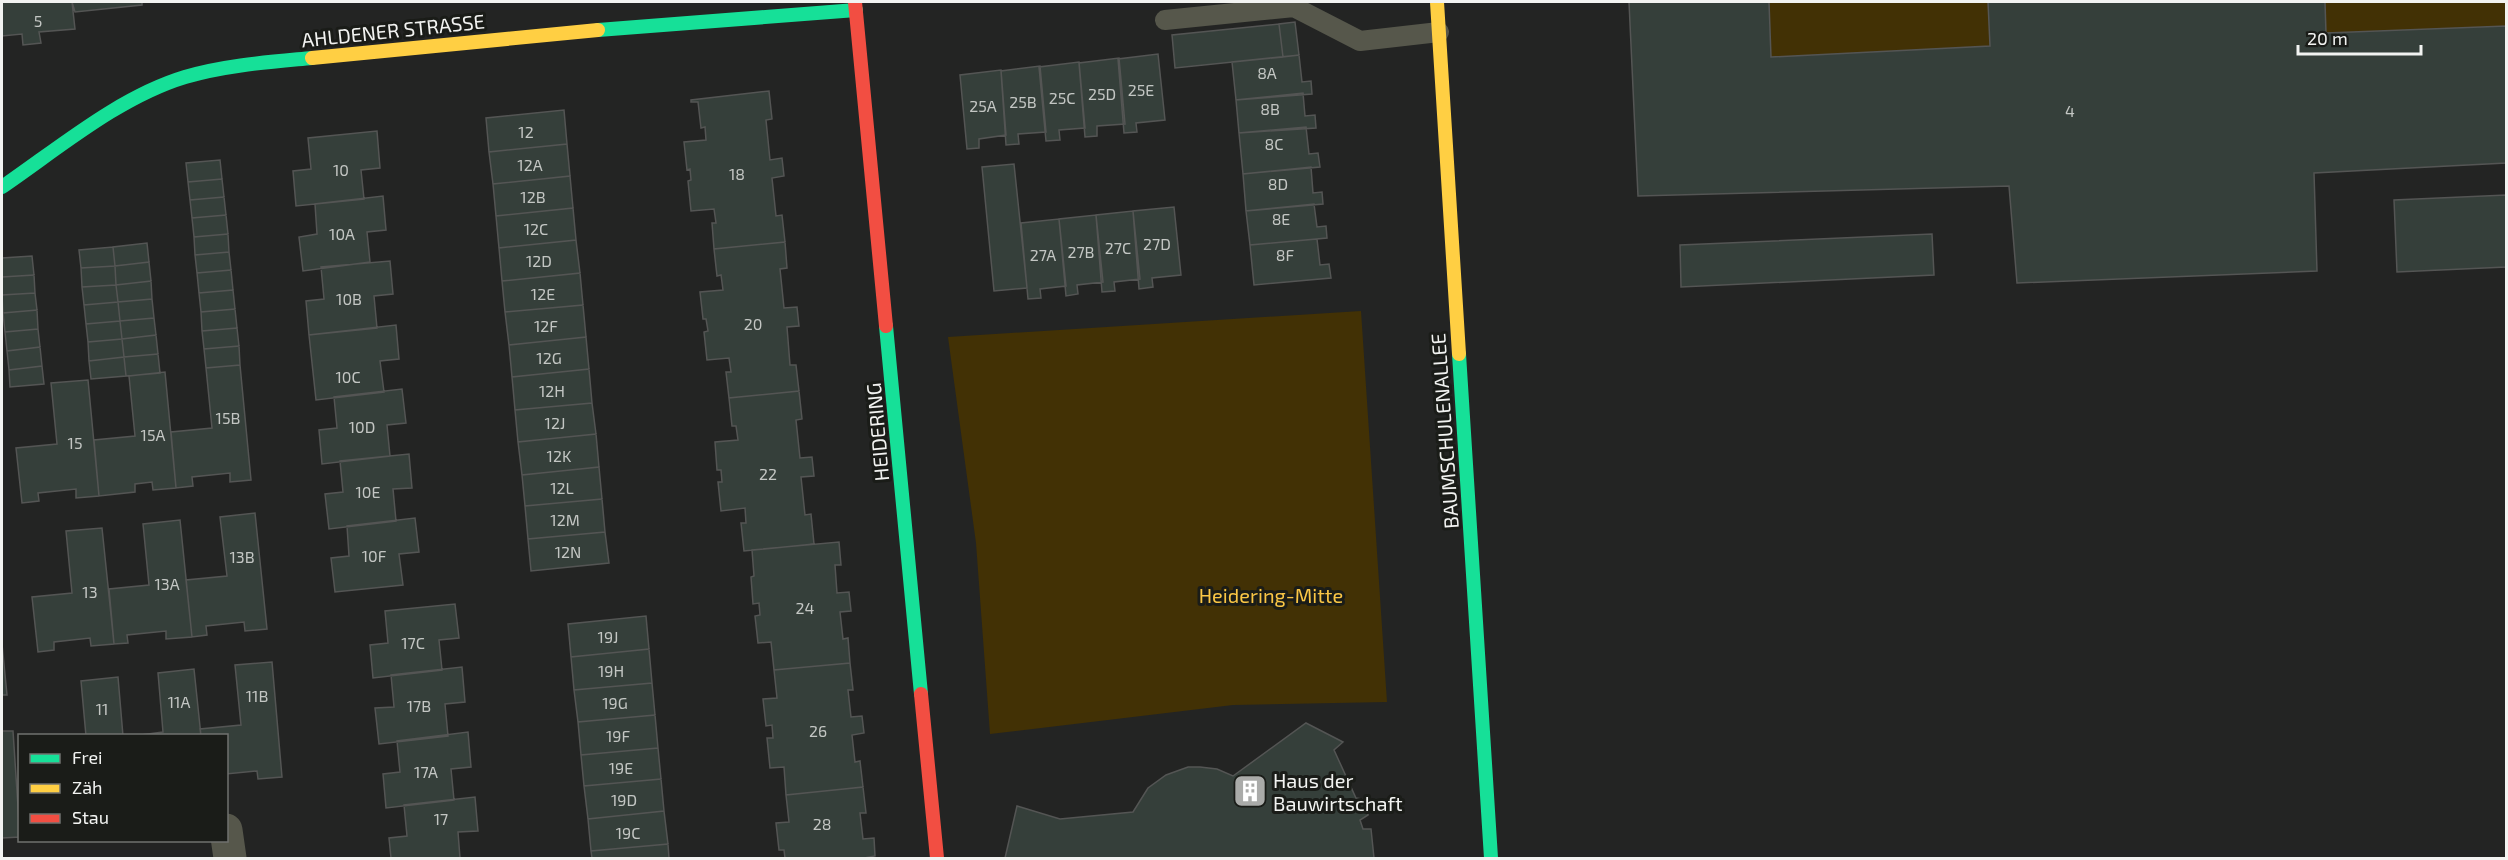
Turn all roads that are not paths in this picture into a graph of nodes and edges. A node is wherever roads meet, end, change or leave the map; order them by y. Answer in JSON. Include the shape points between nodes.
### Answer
{"nodes":[{"id":1,"x":1437,"y":2,"type":"edge"},
{"id":2,"x":855,"y":6,"type":"edge"},
{"id":3,"x":1165,"y":20,"type":"dead end"},
{"id":4,"x":1439,"y":32,"type":"junction"},
{"id":5,"x":2,"y":187,"type":"edge"},
{"id":6,"x":228,"y":842,"type":"edge"},
{"id":7,"x":230,"y":858,"type":"edge"},
{"id":8,"x":938,"y":858,"type":"edge"},
{"id":9,"x":1491,"y":858,"type":"edge"}],
"edges":[{"from":1,"to":4,"type":"street","name":"BAUMSCHULENALLEE"},
{"from":2,"to":5,"type":"street","name":"AHLDENER STRASSE","via":[[248,64],[185,77],[128,101]]},
{"from":2,"to":8,"type":"street","name":"HEIDERING"},
{"from":3,"to":4,"type":"lane","via":[[1294,7],[1360,40]]},
{"from":4,"to":9,"type":"street","name":"BAUMSCHULENALLEE"},
{"from":6,"to":7,"type":"street"}]}
